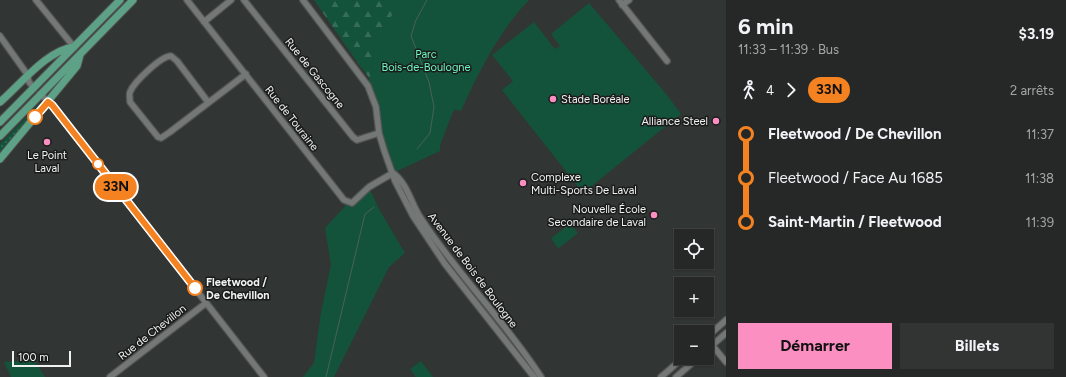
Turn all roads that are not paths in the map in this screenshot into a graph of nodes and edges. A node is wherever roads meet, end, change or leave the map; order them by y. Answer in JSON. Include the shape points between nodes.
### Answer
{"nodes":[{"id":1,"x":36,"y":0,"type":"edge"},
{"id":2,"x":120,"y":0,"type":"edge"},
{"id":3,"x":133,"y":0,"type":"edge"},
{"id":4,"x":187,"y":0,"type":"edge"},
{"id":5,"x":231,"y":0,"type":"edge"},
{"id":6,"x":244,"y":0,"type":"edge"},
{"id":7,"x":303,"y":0,"type":"edge"},
{"id":8,"x":629,"y":0,"type":"edge"},
{"id":9,"x":621,"y":3,"type":"edge"},
{"id":10,"x":204,"y":22,"type":"junction"},
{"id":11,"x":0,"y":36,"type":"edge"},
{"id":12,"x":74,"y":47,"type":"junction"},
{"id":13,"x":81,"y":53,"type":"junction"},
{"id":14,"x":667,"y":61,"type":"dead end"},
{"id":15,"x":246,"y":74,"type":"junction"},
{"id":16,"x":27,"y":77,"type":"junction"},
{"id":17,"x":34,"y":88,"type":"junction"},
{"id":18,"x":40,"y":94,"type":"junction"},
{"id":19,"x":0,"y":102,"type":"edge"},
{"id":20,"x":48,"y":102,"type":"junction"},
{"id":21,"x":208,"y":102,"type":"junction"},
{"id":22,"x":0,"y":122,"type":"edge"},
{"id":23,"x":379,"y":133,"type":"junction"},
{"id":24,"x":0,"y":136,"type":"edge"},
{"id":25,"x":0,"y":159,"type":"edge"},
{"id":26,"x":394,"y":174,"type":"junction"},
{"id":27,"x":206,"y":303,"type":"junction"},
{"id":28,"x":726,"y":320,"type":"edge"},
{"id":29,"x":714,"y":331,"type":"edge"},
{"id":30,"x":726,"y":333,"type":"edge"},
{"id":31,"x":714,"y":344,"type":"edge"},
{"id":32,"x":714,"y":348,"type":"edge"},
{"id":33,"x":726,"y":362,"type":"edge"},
{"id":34,"x":675,"y":365,"type":"edge"},
{"id":35,"x":690,"y":365,"type":"edge"},
{"id":36,"x":110,"y":377,"type":"edge"},
{"id":37,"x":264,"y":377,"type":"edge"},
{"id":38,"x":534,"y":377,"type":"edge"},
{"id":39,"x":541,"y":377,"type":"edge"},
{"id":40,"x":661,"y":377,"type":"edge"},
{"id":41,"x":676,"y":377,"type":"edge"}],
"edges":[{"from":1,"to":12,"type":"street"},
{"from":2,"to":12,"type":"main road"},
{"from":3,"to":13,"type":"main road"},
{"from":4,"to":10,"type":"street","name":"Rue de Touraine"},
{"from":5,"to":10,"type":"street"},
{"from":6,"to":23,"type":"street","name":"Rue de Gascogne","via":[[353,137],[357,140]]},
{"from":7,"to":23,"type":"street","name":"Avenue de Bois de Boulogne","via":[[368,86],[375,101]]},
{"from":8,"to":9,"type":"street"},
{"from":9,"to":14,"type":"street"},
{"from":10,"to":15,"type":"street","name":"Rue de Touraine"},
{"from":11,"to":16,"type":"street"},
{"from":12,"to":16,"type":"main road","via":[[64,48],[54,54]]},
{"from":12,"to":17,"type":"main road"},
{"from":13,"to":18,"type":"main road"},
{"from":13,"to":20,"type":"main road","via":[[77,66]]},
{"from":15,"to":21,"type":"street"},
{"from":15,"to":26,"type":"street","name":"Rue de Touraine","via":[[344,200],[352,202],[369,187]]},
{"from":16,"to":17,"type":"street"},
{"from":16,"to":19,"type":"main road"},
{"from":17,"to":22,"type":"main road"},
{"from":18,"to":20,"type":"street"},
{"from":18,"to":24,"type":"main road"},
{"from":20,"to":25,"type":"main road"},
{"from":20,"to":27,"type":"street"},
{"from":21,"to":21,"type":"street","via":[[171,56],[165,56],[155,64],[130,92],[130,102],[161,138]]},
{"from":23,"to":26,"type":"street","name":"Avenue de Bois de Boulogne"},
{"from":26,"to":38,"type":"street","name":"Avenue de Bois de Boulogne","via":[[395,181],[422,231]]},
{"from":26,"to":39,"type":"street","name":"Avenue de Bois de Boulogne","via":[[400,178],[436,240]]},
{"from":27,"to":36,"type":"street","name":"Rue de Chevillon"},
{"from":27,"to":37,"type":"street"},
{"from":28,"to":29,"type":"street"},
{"from":30,"to":31,"type":"street"},
{"from":32,"to":33,"type":"street"},
{"from":34,"to":40,"type":"street"},
{"from":35,"to":41,"type":"street"}]}
